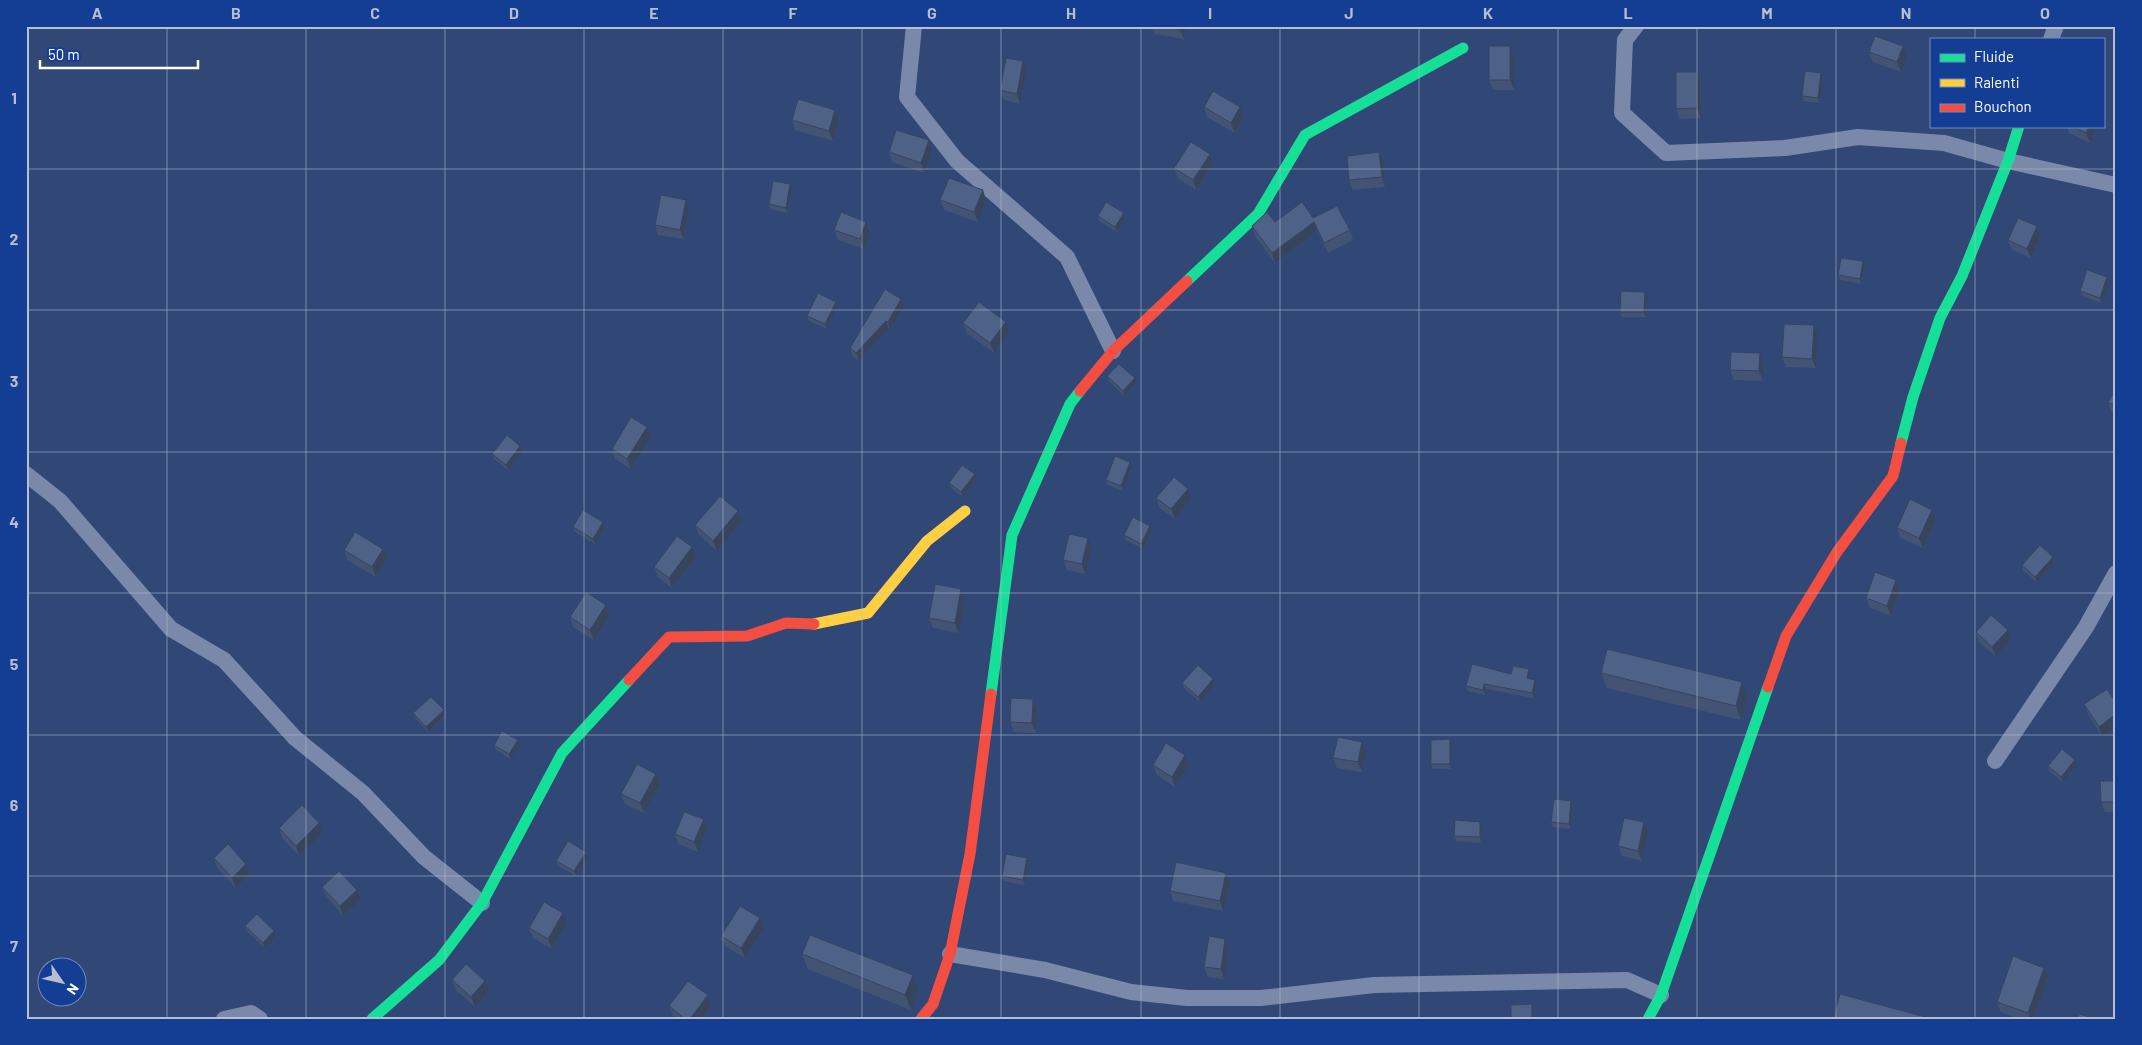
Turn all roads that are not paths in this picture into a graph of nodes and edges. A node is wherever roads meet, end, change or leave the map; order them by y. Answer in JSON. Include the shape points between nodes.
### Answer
{"nodes":[{"id":1,"x":914,"y":26,"type":"edge"},
{"id":2,"x":1636,"y":26,"type":"edge"},
{"id":3,"x":2056,"y":26,"type":"edge"},
{"id":4,"x":2051,"y":38,"type":"edge"},
{"id":5,"x":1463,"y":48,"type":"dead end"},
{"id":6,"x":2017,"y":128,"type":"edge"},
{"id":7,"x":2008,"y":161,"type":"junction"},
{"id":8,"x":2116,"y":185,"type":"edge"},
{"id":9,"x":1113,"y":351,"type":"junction"},
{"id":10,"x":26,"y":474,"type":"edge"},
{"id":11,"x":965,"y":511,"type":"dead end"},
{"id":12,"x":2116,"y":573,"type":"edge"},
{"id":13,"x":1995,"y":762,"type":"dead end"},
{"id":14,"x":482,"y":903,"type":"junction"},
{"id":15,"x":950,"y":954,"type":"junction"},
{"id":16,"x":1661,"y":995,"type":"junction"},
{"id":17,"x":224,"y":1019,"type":"edge"},
{"id":18,"x":260,"y":1019,"type":"edge"},
{"id":19,"x":372,"y":1019,"type":"edge"},
{"id":20,"x":922,"y":1019,"type":"edge"},
{"id":21,"x":1648,"y":1019,"type":"edge"}],
"edges":[{"from":1,"to":9,"type":"street","via":[[907,97],[957,161],[1067,257]]},
{"from":2,"to":7,"type":"street","via":[[1624,40],[1622,113],[1666,153],[1785,148],[1858,137],[1944,143]]},
{"from":3,"to":4,"type":"street"},
{"from":5,"to":9,"type":"street","via":[[1306,135],[1258,214]]},
{"from":6,"to":7,"type":"street"},
{"from":7,"to":8,"type":"street"},
{"from":7,"to":16,"type":"street","via":[[1962,276],[1940,318],[1913,398],[1893,476],[1837,552],[1786,636]]},
{"from":9,"to":15,"type":"street","via":[[1070,404],[1012,535],[970,854]]},
{"from":10,"to":14,"type":"street","via":[[60,501],[171,630],[224,660],[295,738],[364,793],[424,857]]},
{"from":11,"to":14,"type":"street","via":[[927,541],[868,613],[818,624],[786,623],[747,636],[669,637],[562,753]]},
{"from":12,"to":13,"type":"street","via":[[2086,627]]},
{"from":14,"to":19,"type":"street","via":[[439,960]]},
{"from":15,"to":16,"type":"street","via":[[1045,970],[1131,992],[1187,998],[1261,998],[1374,986],[1627,980]]},
{"from":15,"to":20,"type":"street","via":[[933,1004]]},
{"from":16,"to":21,"type":"street"},
{"from":17,"to":18,"type":"street","via":[[251,1013]]}]}
